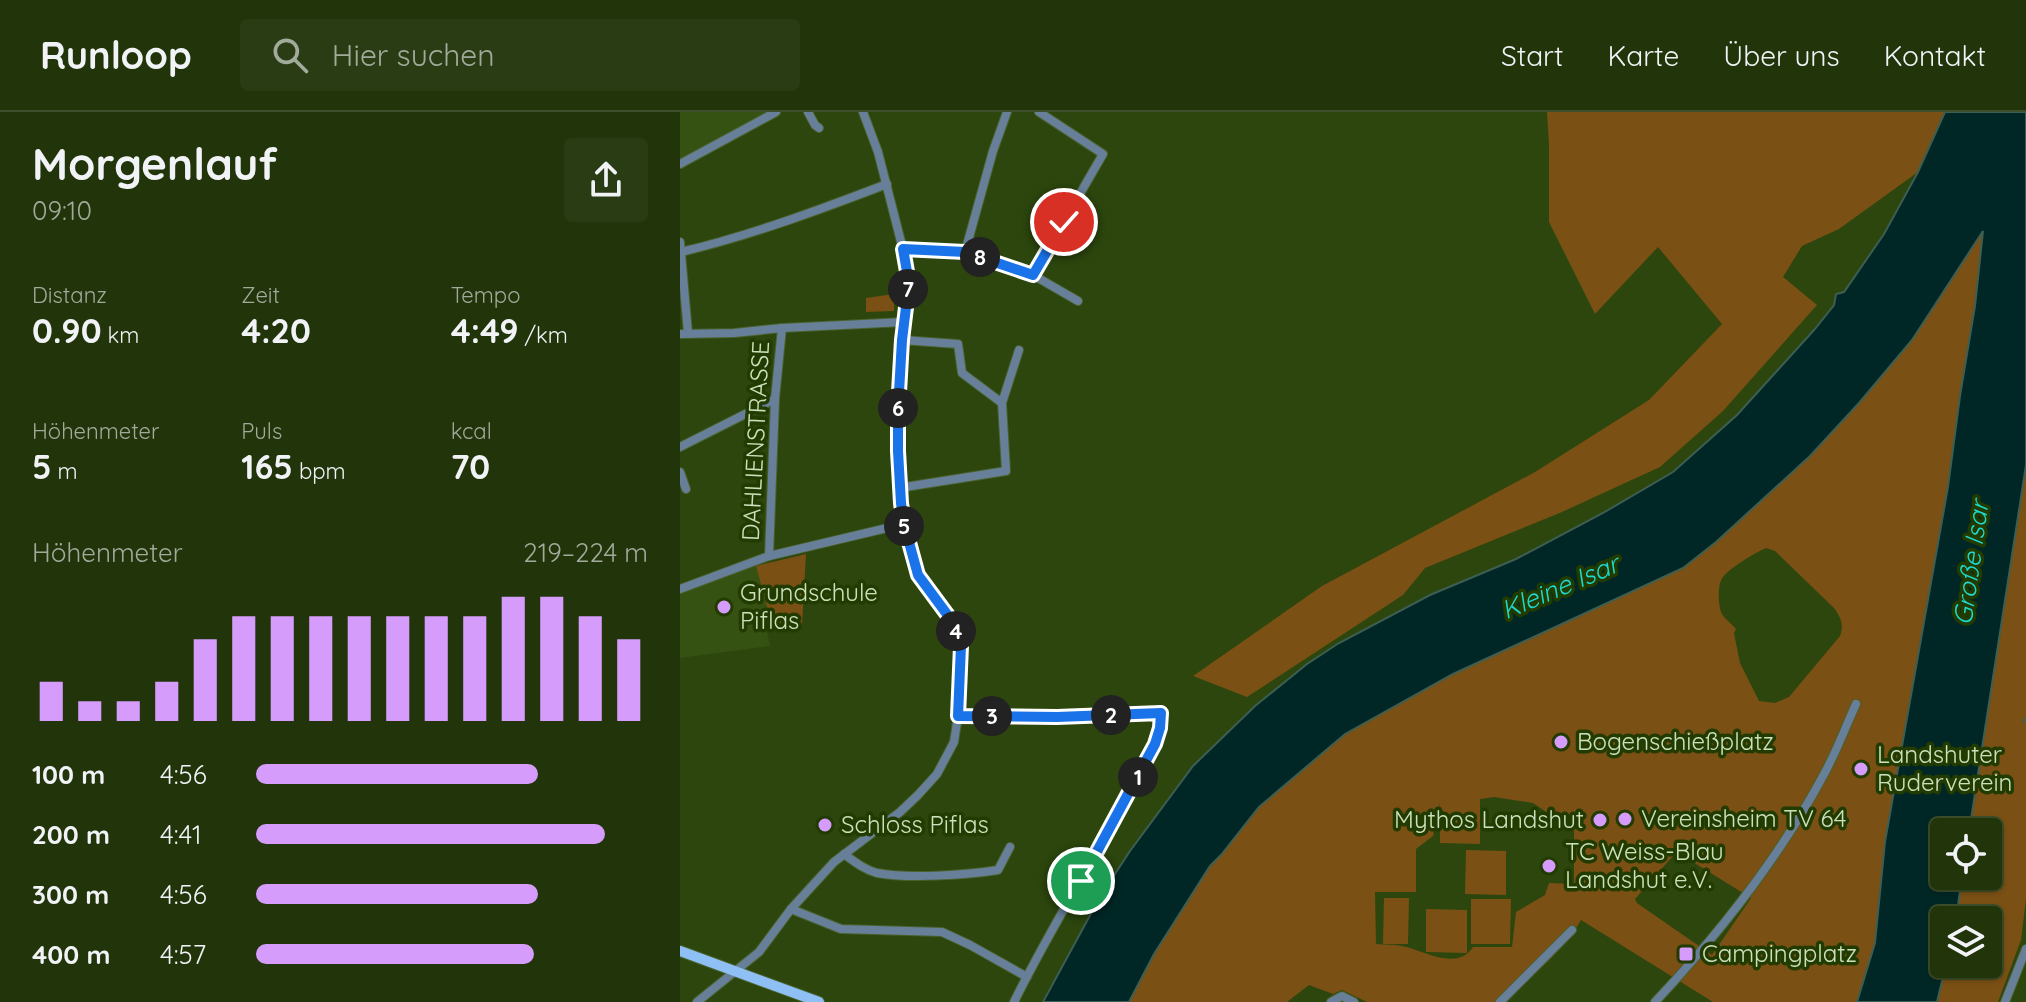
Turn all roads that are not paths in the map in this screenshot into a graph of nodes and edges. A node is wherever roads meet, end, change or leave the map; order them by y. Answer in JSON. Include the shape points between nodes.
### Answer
{"nodes":[{"id":1,"x":776,"y":112,"type":"edge"},
{"id":2,"x":808,"y":112,"type":"edge"},
{"id":3,"x":863,"y":112,"type":"edge"},
{"id":4,"x":1007,"y":112,"type":"edge"},
{"id":5,"x":1039,"y":112,"type":"edge"},
{"id":6,"x":819,"y":128,"type":"dead end"},
{"id":7,"x":680,"y":164,"type":"edge"},
{"id":8,"x":887,"y":184,"type":"junction"},
{"id":9,"x":681,"y":247,"type":"edge"},
{"id":10,"x":903,"y":249,"type":"junction"},
{"id":11,"x":965,"y":252,"type":"junction"},
{"id":12,"x":1033,"y":275,"type":"junction"},
{"id":13,"x":1078,"y":301,"type":"dead end"},
{"id":14,"x":904,"y":322,"type":"junction"},
{"id":15,"x":782,"y":328,"type":"junction"},
{"id":16,"x":684,"y":334,"type":"edge"},
{"id":17,"x":902,"y":340,"type":"junction"},
{"id":18,"x":1019,"y":350,"type":"dead end"},
{"id":19,"x":775,"y":399,"type":"junction"},
{"id":20,"x":1002,"y":403,"type":"junction"},
{"id":21,"x":680,"y":447,"type":"edge"},
{"id":22,"x":680,"y":472,"type":"edge"},
{"id":23,"x":899,"y":488,"type":"junction"},
{"id":24,"x":686,"y":489,"type":"dead end"},
{"id":25,"x":904,"y":524,"type":"junction"},
{"id":26,"x":769,"y":556,"type":"junction"},
{"id":27,"x":680,"y":589,"type":"edge"},
{"id":28,"x":1856,"y":704,"type":"dead end"},
{"id":29,"x":958,"y":716,"type":"junction"},
{"id":30,"x":1010,"y":847,"type":"dead end"},
{"id":31,"x":844,"y":854,"type":"junction"},
{"id":32,"x":791,"y":909,"type":"junction"},
{"id":33,"x":1572,"y":930,"type":"dead end"},
{"id":34,"x":2026,"y":949,"type":"edge"},
{"id":35,"x":680,"y":951,"type":"edge"},
{"id":36,"x":737,"y":971,"type":"junction"},
{"id":37,"x":1027,"y":977,"type":"junction"},
{"id":38,"x":697,"y":1002,"type":"edge"},
{"id":39,"x":819,"y":1002,"type":"edge"},
{"id":40,"x":1014,"y":1002,"type":"edge"},
{"id":41,"x":1331,"y":1002,"type":"edge"},
{"id":42,"x":1354,"y":1002,"type":"edge"},
{"id":43,"x":1500,"y":1002,"type":"edge"},
{"id":44,"x":1655,"y":1002,"type":"edge"},
{"id":45,"x":2005,"y":1002,"type":"edge"}],
"edges":[{"from":1,"to":7,"type":"street"},
{"from":2,"to":6,"type":"street"},
{"from":3,"to":8,"type":"street"},
{"from":4,"to":11,"type":"street"},
{"from":5,"to":12,"type":"street","via":[[1103,154]]},
{"from":8,"to":9,"type":"street","via":[[729,241]]},
{"from":8,"to":10,"type":"street"},
{"from":9,"to":16,"type":"street"},
{"from":10,"to":11,"type":"street"},
{"from":10,"to":14,"type":"street","via":[[909,283]]},
{"from":11,"to":12,"type":"street"},
{"from":12,"to":13,"type":"street"},
{"from":14,"to":15,"type":"street"},
{"from":14,"to":17,"type":"street"},
{"from":15,"to":16,"type":"street"},
{"from":15,"to":19,"type":"street","name":"DAHLIENSTRASSE"},
{"from":17,"to":20,"type":"street","via":[[958,344],[962,373]]},
{"from":17,"to":23,"type":"street"},
{"from":18,"to":20,"type":"street"},
{"from":19,"to":21,"type":"street"},
{"from":19,"to":26,"type":"street","name":"DAHLIENSTRASSE"},
{"from":20,"to":23,"type":"street","via":[[1006,471]]},
{"from":22,"to":24,"type":"street"},
{"from":23,"to":25,"type":"street"},
{"from":25,"to":26,"type":"street"},
{"from":25,"to":29,"type":"street","via":[[918,575],[952,621],[961,646]]},
{"from":26,"to":27,"type":"street"},
{"from":28,"to":44,"type":"street","via":[[1826,773],[1791,829],[1743,898]]},
{"from":29,"to":31,"type":"street","via":[[954,742],[937,774],[900,812]]},
{"from":29,"to":37,"type":"street","via":[[1161,713],[1155,744]]},
{"from":30,"to":31,"type":"street","via":[[998,870],[979,873],[877,873]]},
{"from":31,"to":32,"type":"street"},
{"from":32,"to":36,"type":"street","via":[[759,952]]},
{"from":32,"to":37,"type":"street","via":[[841,929],[942,932]]},
{"from":33,"to":43,"type":"street"},
{"from":34,"to":45,"type":"street"},
{"from":35,"to":36,"type":"main road"},
{"from":36,"to":38,"type":"street"},
{"from":36,"to":39,"type":"main road"},
{"from":37,"to":40,"type":"street"},
{"from":41,"to":42,"type":"street","via":[[1342,996]]}]}
